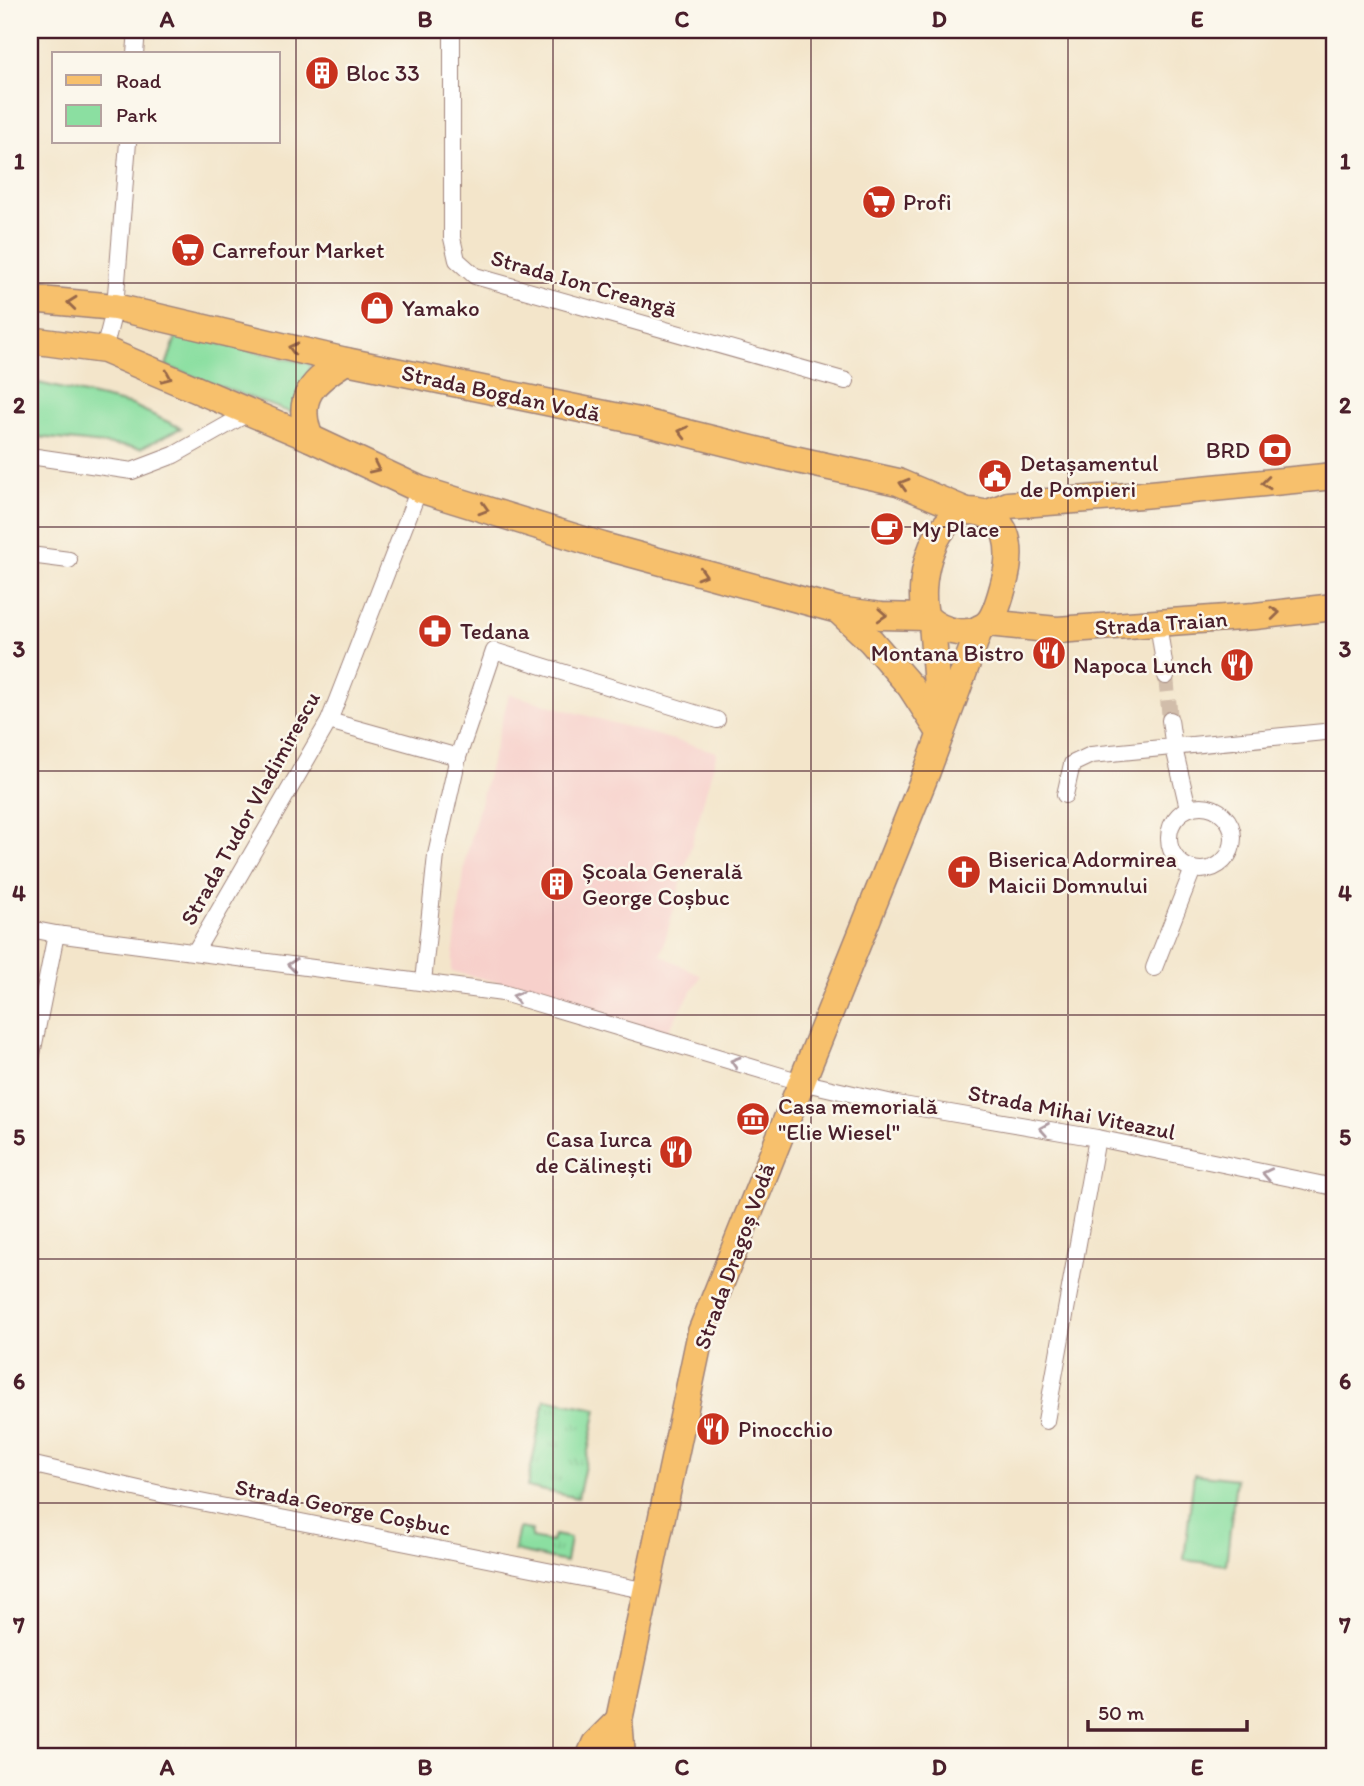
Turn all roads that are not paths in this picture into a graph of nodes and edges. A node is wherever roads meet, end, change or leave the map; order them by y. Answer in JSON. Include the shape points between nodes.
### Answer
{"nodes":[{"id":1,"x":137,"y":30,"type":"edge"},
{"id":2,"x":452,"y":30,"type":"edge"},
{"id":3,"x":135,"y":52,"type":"edge"},
{"id":4,"x":128,"y":144,"type":"edge"},
{"id":5,"x":30,"y":299,"type":"edge"},
{"id":6,"x":115,"y":307,"type":"junction"},
{"id":7,"x":30,"y":340,"type":"edge"},
{"id":8,"x":104,"y":350,"type":"junction"},
{"id":9,"x":346,"y":361,"type":"junction"},
{"id":10,"x":846,"y":381,"type":"dead end"},
{"id":11,"x":250,"y":412,"type":"junction"},
{"id":12,"x":310,"y":438,"type":"junction"},
{"id":13,"x":30,"y":456,"type":"edge"},
{"id":14,"x":1334,"y":476,"type":"edge"},
{"id":15,"x":419,"y":488,"type":"junction"},
{"id":16,"x":977,"y":512,"type":"junction"},
{"id":17,"x":30,"y":555,"type":"edge"},
{"id":18,"x":69,"y":560,"type":"dead end"},
{"id":19,"x":1334,"y":607,"type":"edge"},
{"id":20,"x":838,"y":610,"type":"junction"},
{"id":21,"x":929,"y":620,"type":"junction"},
{"id":22,"x":1158,"y":623,"type":"junction"},
{"id":23,"x":984,"y":626,"type":"junction"},
{"id":24,"x":1166,"y":676,"type":"tunnel mouth"},
{"id":25,"x":717,"y":720,"type":"dead end"},
{"id":26,"x":1170,"y":720,"type":"tunnel mouth"},
{"id":27,"x":329,"y":721,"type":"junction"},
{"id":28,"x":1334,"y":731,"type":"edge"},
{"id":29,"x":941,"y":734,"type":"junction"},
{"id":30,"x":1174,"y":748,"type":"junction"},
{"id":31,"x":458,"y":757,"type":"junction"},
{"id":32,"x":1065,"y":795,"type":"dead end"},
{"id":33,"x":1188,"y":808,"type":"junction"},
{"id":34,"x":1193,"y":870,"type":"junction"},
{"id":35,"x":30,"y":929,"type":"edge"},
{"id":36,"x":56,"y":934,"type":"junction"},
{"id":37,"x":195,"y":952,"type":"junction"},
{"id":38,"x":1154,"y":968,"type":"dead end"},
{"id":39,"x":423,"y":982,"type":"junction"},
{"id":40,"x":30,"y":1063,"type":"edge"},
{"id":41,"x":801,"y":1082,"type":"junction"},
{"id":42,"x":1097,"y":1138,"type":"junction"},
{"id":43,"x":1334,"y":1187,"type":"edge"},
{"id":44,"x":1046,"y":1421,"type":"dead end"},
{"id":45,"x":30,"y":1464,"type":"edge"},
{"id":46,"x":648,"y":1591,"type":"junction"},
{"id":47,"x":619,"y":1720,"type":"junction"},
{"id":48,"x":590,"y":1756,"type":"edge"},
{"id":49,"x":622,"y":1756,"type":"edge"}],
"edges":[{"from":1,"to":3,"type":"street"},
{"from":2,"to":10,"type":"street","name":"Strada Ion Creangă","via":[[452,238],[457,260],[475,276]]},
{"from":4,"to":6,"type":"street"},
{"from":6,"to":5,"type":"main road","name":"Strada Bogdan Vodă","one_way":true},
{"from":6,"to":8,"type":"street"},
{"from":9,"to":6,"type":"main road","name":"Strada Bogdan Vodă","one_way":true},
{"from":7,"to":8,"type":"main road"},
{"from":8,"to":11,"type":"main road","one_way":true},
{"from":9,"to":12,"type":"main road","via":[[318,377],[306,400],[303,420]]},
{"from":16,"to":9,"type":"main road","name":"Strada Bogdan Vodă","one_way":true,"via":[[898,482],[639,421]]},
{"from":11,"to":12,"type":"main road"},
{"from":11,"to":13,"type":"street","via":[[174,455],[132,471]]},
{"from":12,"to":15,"type":"main road","one_way":true},
{"from":14,"to":16,"type":"main road","one_way":true,"via":[[1008,505]]},
{"from":15,"to":20,"type":"main road","one_way":true,"via":[[603,546]]},
{"from":15,"to":27,"type":"street","name":"Strada Tudor Vladimirescu"},
{"from":16,"to":21,"type":"main road","via":[[958,513],[939,531],[923,587]]},
{"from":16,"to":23,"type":"main road","via":[[1000,525],[1009,554],[1000,596]]},
{"from":17,"to":18,"type":"street"},
{"from":22,"to":19,"type":"main road","name":"Strada Traian","one_way":true},
{"from":20,"to":21,"type":"main road","one_way":true},
{"from":20,"to":29,"type":"main road","via":[[887,658]]},
{"from":21,"to":23,"type":"main road","via":[[953,632]]},
{"from":21,"to":29,"type":"main road","name":"Strada Dragoș Vodă"},
{"from":22,"to":23,"type":"main road","name":"Strada Traian","via":[[1057,630]]},
{"from":22,"to":24,"type":"street"},
{"from":23,"to":29,"type":"main road","name":"Strada Dragoș Vodă"},
{"from":25,"to":31,"type":"street","via":[[494,651]]},
{"from":26,"to":30,"type":"street"},
{"from":27,"to":31,"type":"street"},
{"from":27,"to":37,"type":"street","name":"Strada Tudor Vladimirescu"},
{"from":28,"to":30,"type":"street"},
{"from":29,"to":41,"type":"main road","name":"Strada Dragoș Vodă"},
{"from":30,"to":32,"type":"street","via":[[1091,755],[1072,764]]},
{"from":30,"to":33,"type":"street"},
{"from":31,"to":39,"type":"street","via":[[436,855]]},
{"from":33,"to":34,"type":"street","via":[[1170,826],[1168,840],[1181,864]]},
{"from":33,"to":34,"type":"street","via":[[1216,809],[1232,829],[1233,843],[1219,865]]},
{"from":34,"to":38,"type":"street"},
{"from":35,"to":36,"type":"street","name":"Strada Tudor Vladimirescu"},
{"from":36,"to":37,"type":"street","name":"Strada Tudor Vladimirescu"},
{"from":36,"to":40,"type":"street"},
{"from":39,"to":37,"type":"street","name":"Strada Tudor Vladimirescu","one_way":true},
{"from":41,"to":39,"type":"street","name":"Strada Tudor Vladimirescu","one_way":true,"via":[[503,993]]},
{"from":42,"to":41,"type":"street","name":"Strada Mihai Viteazul","one_way":true,"via":[[897,1104]]},
{"from":41,"to":46,"type":"main road","name":"Strada Dragoș Vodă","via":[[701,1332]]},
{"from":43,"to":42,"type":"street","name":"Strada Mihai Viteazul","one_way":true},
{"from":42,"to":44,"type":"street"},
{"from":45,"to":46,"type":"street","name":"Strada George Coșbuc","via":[[178,1498]]},
{"from":46,"to":47,"type":"main road","name":"Strada Dragoș Vodă"},
{"from":47,"to":48,"type":"main road","via":[[595,1744]]},
{"from":47,"to":49,"type":"main road","name":"Strada Dragoș Vodă"}]}
